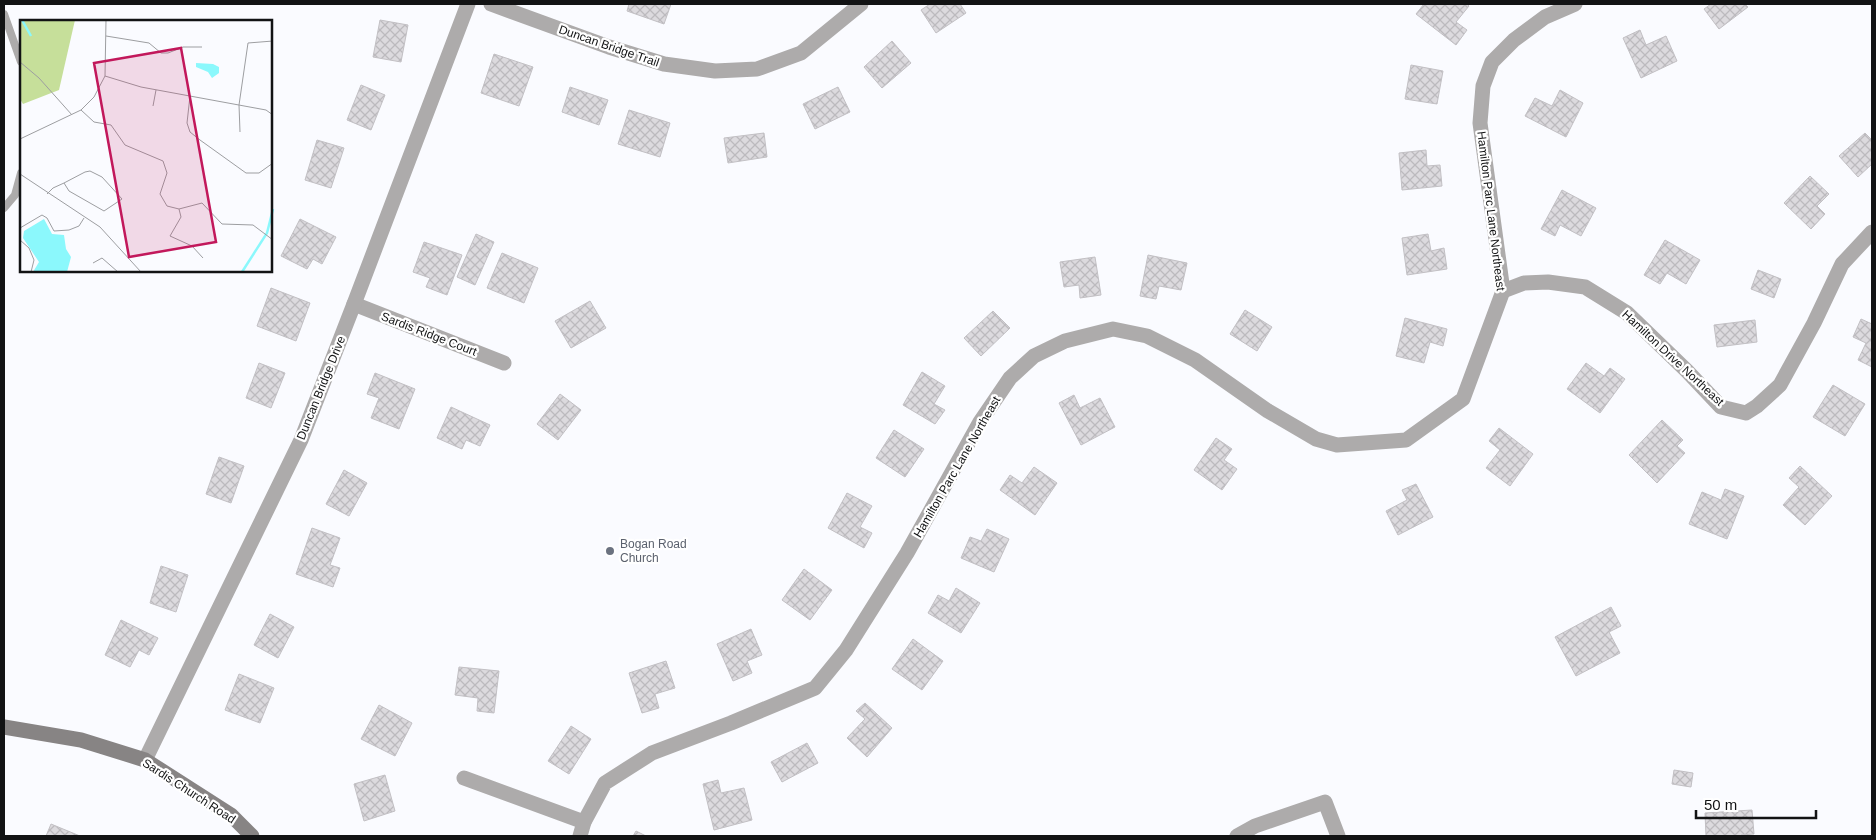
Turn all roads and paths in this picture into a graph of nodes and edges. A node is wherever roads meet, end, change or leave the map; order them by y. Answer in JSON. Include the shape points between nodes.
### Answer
{"nodes":[{"id":1,"x":468,"y":4,"type":"edge"},
{"id":2,"x":491,"y":4,"type":"edge"},
{"id":3,"x":861,"y":4,"type":"edge"},
{"id":4,"x":1575,"y":4,"type":"edge"},
{"id":5,"x":4,"y":14,"type":"edge"},
{"id":6,"x":20,"y":59,"type":"edge"},
{"id":7,"x":20,"y":177,"type":"edge"},
{"id":8,"x":4,"y":208,"type":"edge"},
{"id":9,"x":1872,"y":232,"type":"edge"},
{"id":10,"x":1503,"y":291,"type":"junction"},
{"id":11,"x":354,"y":304,"type":"junction"},
{"id":12,"x":504,"y":363,"type":"dead end"},
{"id":13,"x":4,"y":727,"type":"edge"},
{"id":14,"x":145,"y":760,"type":"junction"},
{"id":15,"x":464,"y":778,"type":"dead end"},
{"id":16,"x":582,"y":829,"type":"edge"},
{"id":17,"x":252,"y":836,"type":"edge"},
{"id":18,"x":1238,"y":836,"type":"edge"},
{"id":19,"x":1338,"y":836,"type":"edge"}],
"edges":[{"from":1,"to":11,"type":"street","name":"Duncan Bridge Drive"},
{"from":2,"to":3,"type":"street","name":"Duncan Bridge Trail","via":[[664,64],[715,71],[757,69],[801,54]]},
{"from":4,"to":10,"type":"street","name":"Hamilton Parc Lane Northeast","via":[[1545,17],[1514,40],[1492,62],[1483,86],[1480,123]]},
{"from":5,"to":6,"type":"lane"},
{"from":7,"to":8,"type":"lane","via":[[15,195]]},
{"from":9,"to":10,"type":"street","name":"Hamilton Drive Northeast","via":[[1842,264],[1780,385],[1746,413],[1720,407],[1626,313],[1585,286],[1524,283]]},
{"from":10,"to":16,"type":"street","name":"Hamilton Parc Lane Northeast","via":[[1463,398],[1406,440],[1337,445],[1316,439],[1268,411],[1194,360],[1147,336],[1113,329],[1065,341],[1034,356],[1010,378],[980,422],[907,553],[846,650],[816,688],[652,753],[605,784]]},
{"from":11,"to":12,"type":"street","name":"Sardis Ridge Court"},
{"from":11,"to":14,"type":"street","name":"Duncan Bridge Drive","via":[[301,440]]},
{"from":13,"to":14,"type":"street","name":"Sardis Church Road","via":[[81,740]]},
{"from":14,"to":17,"type":"street","name":"Sardis Church Road","via":[[231,814]]},
{"from":15,"to":16,"type":"street"},
{"from":18,"to":19,"type":"street","via":[[1255,826],[1325,802]]}]}
